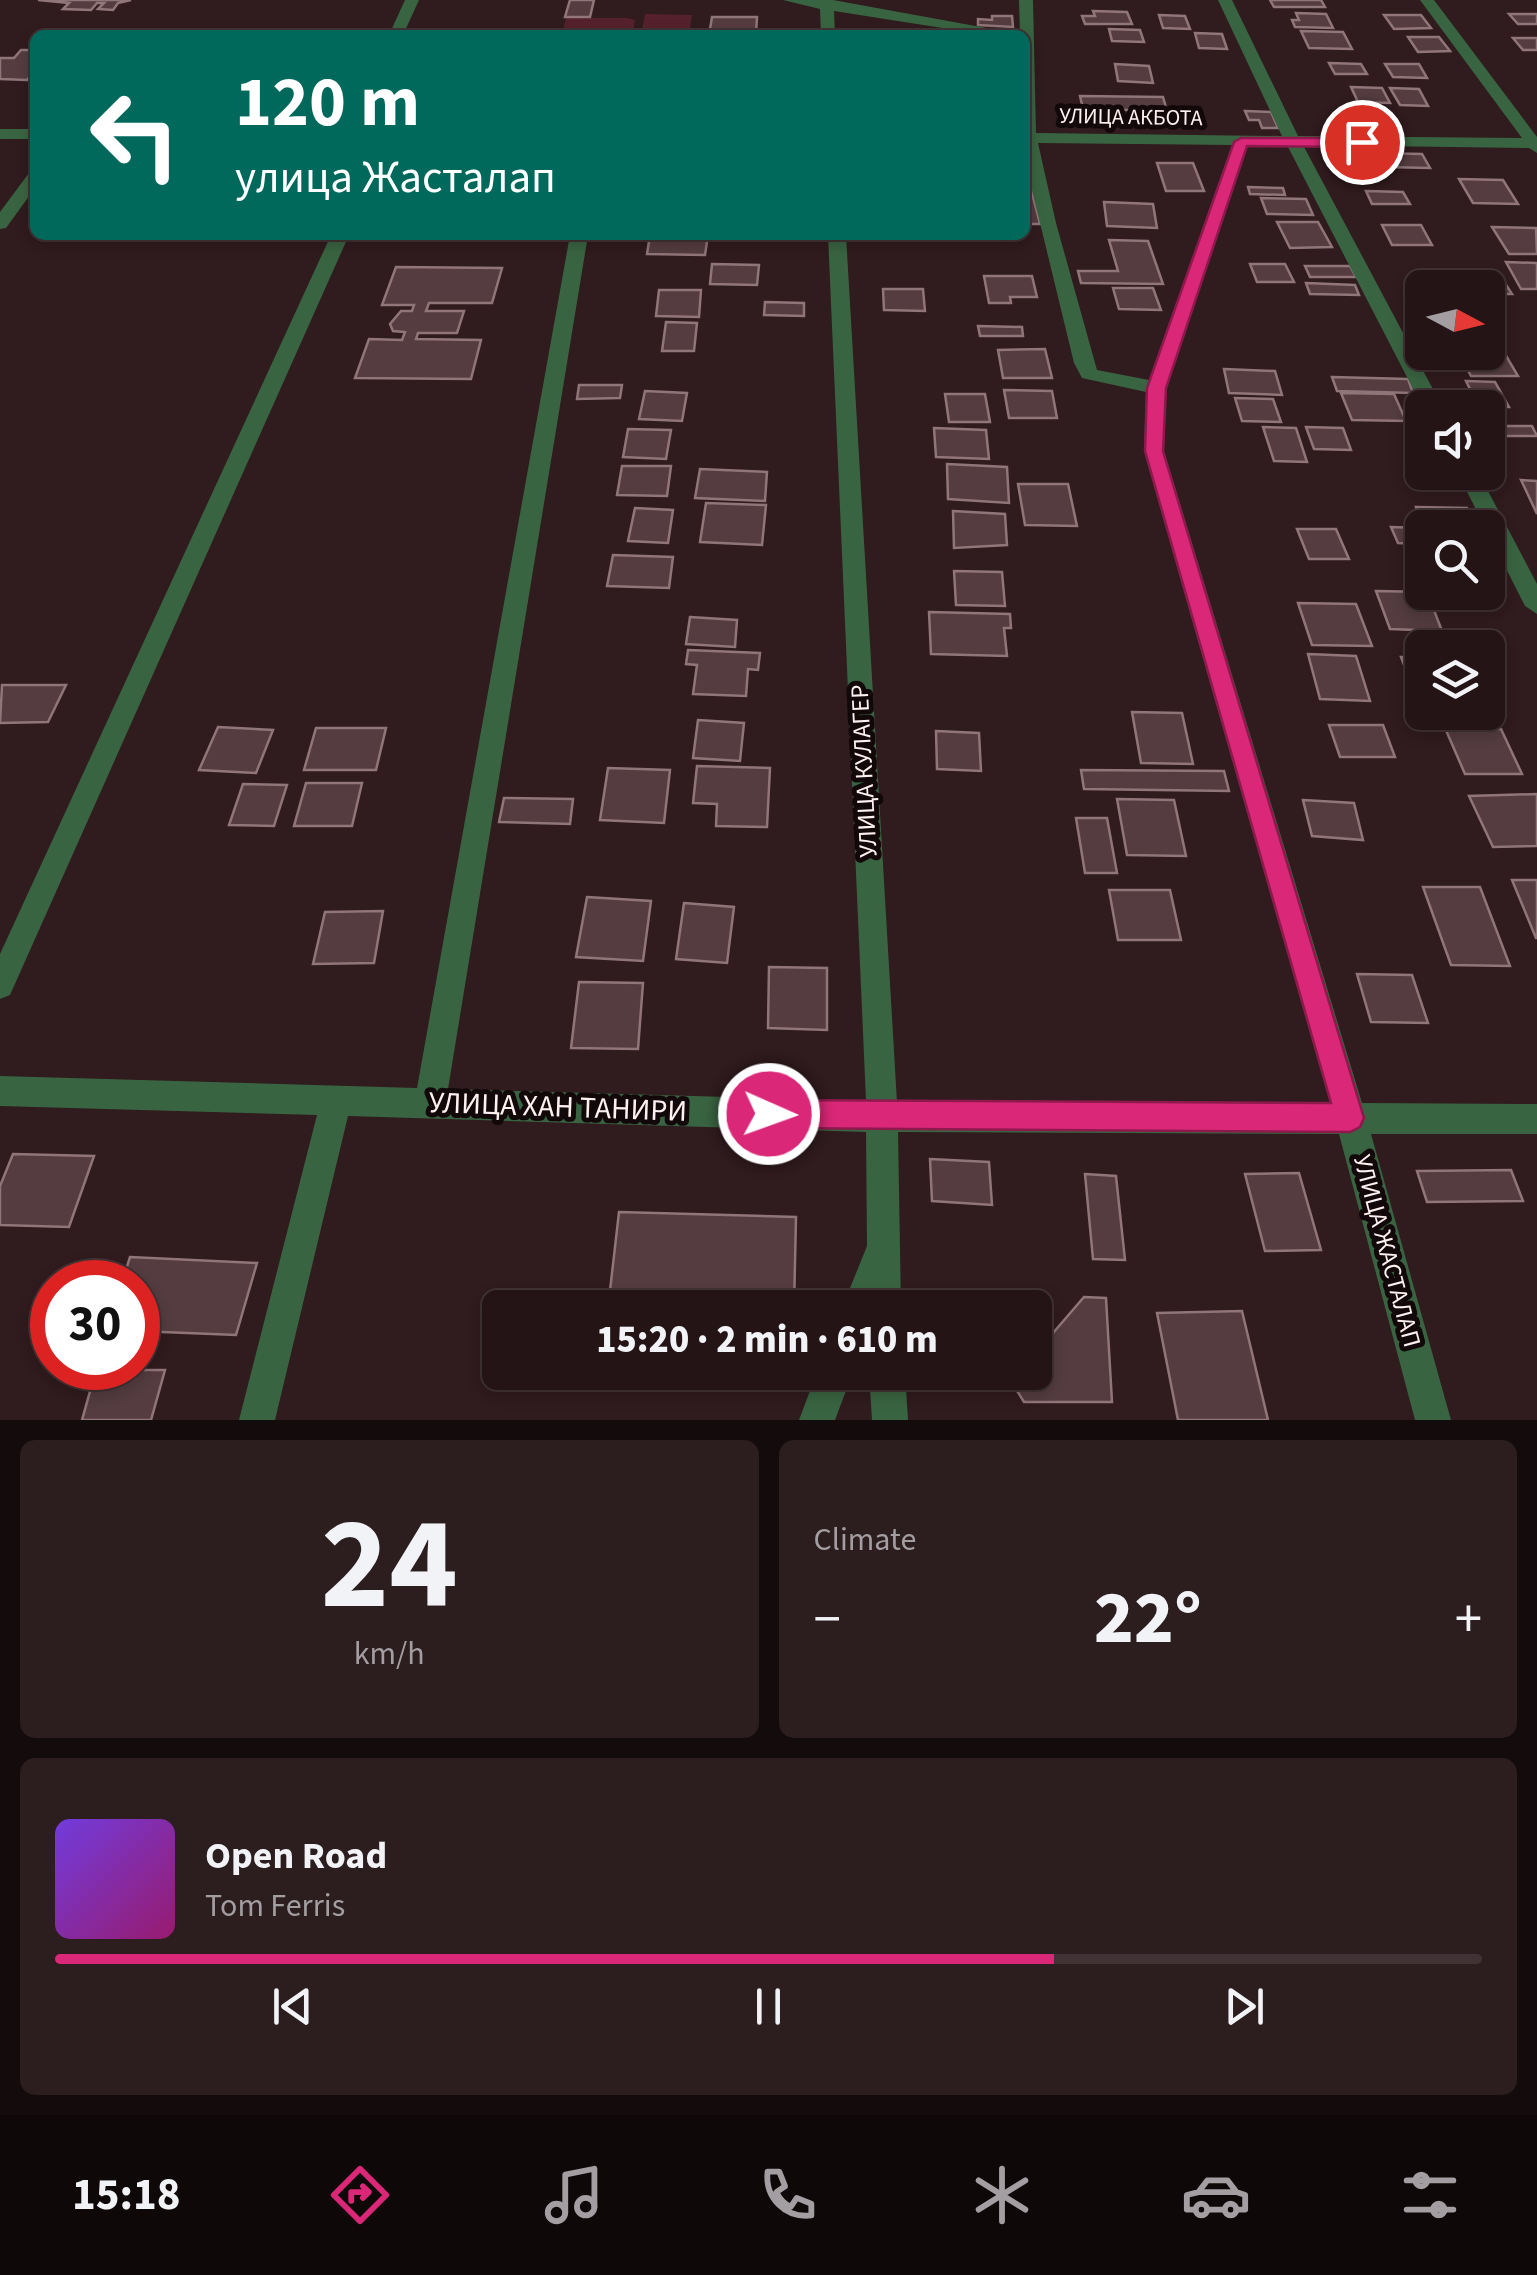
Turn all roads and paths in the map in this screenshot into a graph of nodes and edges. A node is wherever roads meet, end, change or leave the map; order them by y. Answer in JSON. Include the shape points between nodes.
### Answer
{"nodes":[{"id":1,"x":412,"y":0,"type":"edge"},
{"id":2,"x":790,"y":0,"type":"edge"},
{"id":3,"x":1026,"y":0,"type":"edge"},
{"id":4,"x":1225,"y":0,"type":"edge"},
{"id":5,"x":1427,"y":0,"type":"edge"},
{"id":6,"x":826,"y":2,"type":"edge"},
{"id":7,"x":398,"y":30,"type":"edge"},
{"id":8,"x":828,"y":30,"type":"edge"},
{"id":9,"x":988,"y":30,"type":"edge"},
{"id":10,"x":1024,"y":30,"type":"edge"},
{"id":11,"x":0,"y":134,"type":"edge"},
{"id":12,"x":30,"y":134,"type":"edge"},
{"id":13,"x":1030,"y":138,"type":"edge"},
{"id":14,"x":1241,"y":142,"type":"junction"},
{"id":15,"x":1293,"y":142,"type":"junction"},
{"id":16,"x":1536,"y":145,"type":"edge"},
{"id":17,"x":1030,"y":149,"type":"edge"},
{"id":18,"x":30,"y":184,"type":"edge"},
{"id":19,"x":0,"y":224,"type":"edge"},
{"id":20,"x":338,"y":240,"type":"edge"},
{"id":21,"x":578,"y":240,"type":"edge"},
{"id":22,"x":837,"y":240,"type":"edge"},
{"id":23,"x":1156,"y":388,"type":"junction"},
{"id":24,"x":1424,"y":390,"type":"edge"},
{"id":25,"x":1476,"y":490,"type":"edge"},
{"id":26,"x":1537,"y":606,"type":"edge"},
{"id":27,"x":0,"y":986,"type":"edge"},
{"id":28,"x":0,"y":1091,"type":"edge"},
{"id":29,"x":336,"y":1101,"type":"junction"},
{"id":30,"x":430,"y":1103,"type":"junction"},
{"id":31,"x":882,"y":1117,"type":"junction"},
{"id":32,"x":1350,"y":1118,"type":"junction"},
{"id":33,"x":1537,"y":1119,"type":"edge"},
{"id":34,"x":881,"y":1250,"type":"junction"},
{"id":35,"x":866,"y":1290,"type":"edge"},
{"id":36,"x":883,"y":1290,"type":"edge"},
{"id":37,"x":828,"y":1390,"type":"edge"},
{"id":38,"x":889,"y":1390,"type":"edge"},
{"id":39,"x":258,"y":1420,"type":"edge"},
{"id":40,"x":817,"y":1420,"type":"edge"},
{"id":41,"x":890,"y":1420,"type":"edge"},
{"id":42,"x":1434,"y":1420,"type":"edge"}],
"edges":[{"from":1,"to":7,"type":"street"},
{"from":2,"to":6,"type":"street"},
{"from":3,"to":10,"type":"street"},
{"from":4,"to":15,"type":"street"},
{"from":5,"to":16,"type":"street"},
{"from":6,"to":8,"type":"street"},
{"from":6,"to":9,"type":"street"},
{"from":11,"to":12,"type":"street"},
{"from":13,"to":14,"type":"street","name":"УЛИЦА АКБОТА"},
{"from":14,"to":15,"type":"street","name":"УЛИЦА АКБОТА"},
{"from":14,"to":23,"type":"street","name":"УЛИЦА ЖАСТАЛАП"},
{"from":15,"to":16,"type":"street","name":"УЛИЦА АКБОТА"},
{"from":15,"to":24,"type":"street"},
{"from":17,"to":23,"type":"street","via":[[1089,374]]},
{"from":18,"to":19,"type":"street"},
{"from":20,"to":27,"type":"street"},
{"from":21,"to":30,"type":"street"},
{"from":22,"to":31,"type":"street","name":"УЛИЦА КУЛАГЕР"},
{"from":23,"to":32,"type":"street","name":"УЛИЦА ЖАСТАЛАП","via":[[1154,451]]},
{"from":25,"to":26,"type":"street"},
{"from":28,"to":29,"type":"street","name":"УЛИЦА ХАН ТАНИРИ"},
{"from":29,"to":30,"type":"street","name":"УЛИЦА ХАН ТАНИРИ"},
{"from":29,"to":39,"type":"street"},
{"from":30,"to":31,"type":"street","name":"УЛИЦА ХАН ТАНИРИ"},
{"from":31,"to":32,"type":"street","name":"УЛИЦА ХАН ТАНИРИ"},
{"from":31,"to":34,"type":"street","name":"УЛИЦА КУЛАГЕР"},
{"from":32,"to":33,"type":"street","name":"УЛИЦА ХАН ТАНИРИ"},
{"from":32,"to":42,"type":"street","name":"УЛИЦА ЖАСТАЛАП"},
{"from":34,"to":35,"type":"street"},
{"from":34,"to":36,"type":"street","name":"УЛИЦА КУЛАГЕР"},
{"from":37,"to":40,"type":"street"},
{"from":38,"to":41,"type":"street"}]}
